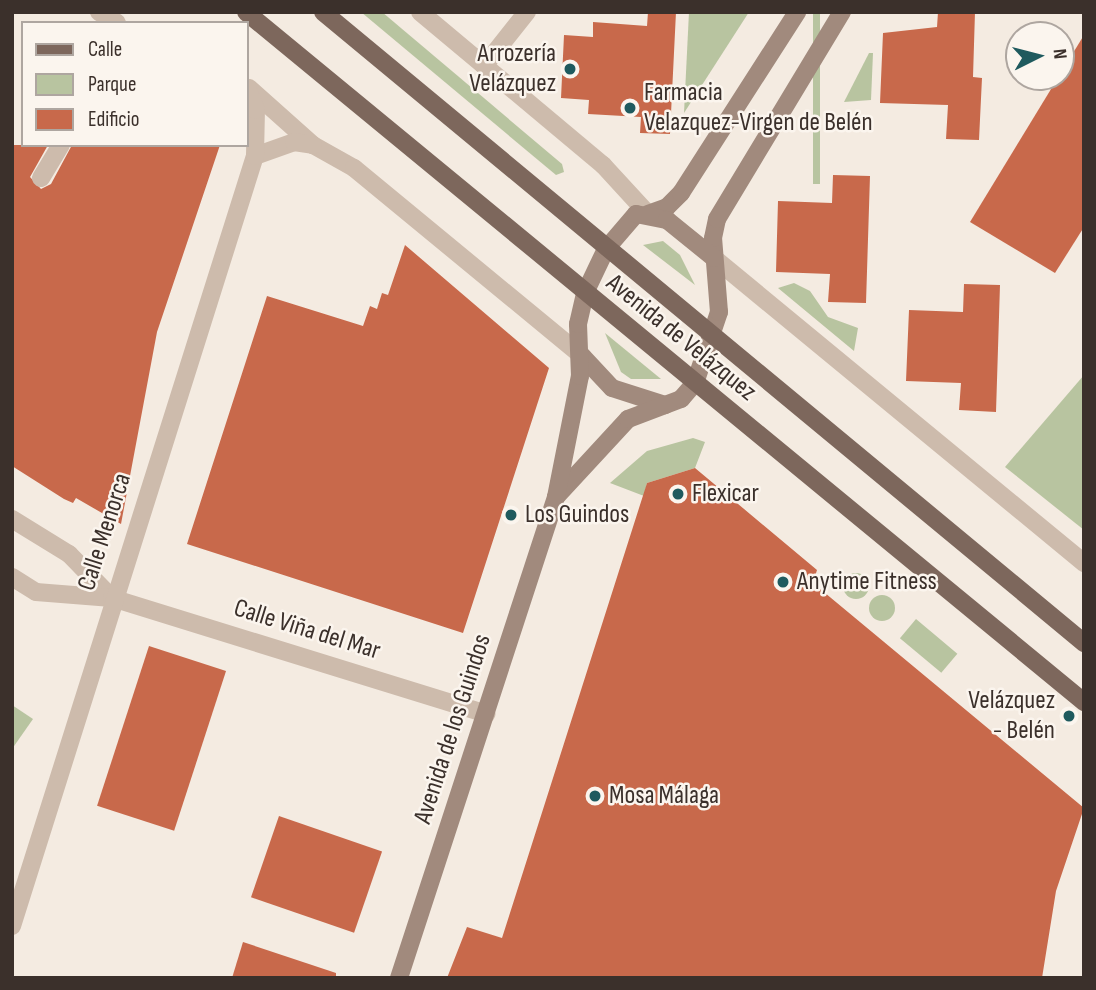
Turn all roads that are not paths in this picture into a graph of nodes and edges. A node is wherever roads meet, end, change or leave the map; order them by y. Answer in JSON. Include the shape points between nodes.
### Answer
{"nodes":[{"id":1,"x":246,"y":12,"type":"edge"},
{"id":2,"x":323,"y":12,"type":"edge"},
{"id":3,"x":420,"y":12,"type":"edge"},
{"id":4,"x":527,"y":12,"type":"edge"},
{"id":5,"x":797,"y":12,"type":"edge"},
{"id":6,"x":842,"y":12,"type":"edge"},
{"id":7,"x":484,"y":65,"type":"junction"},
{"id":8,"x":248,"y":88,"type":"edge"},
{"id":9,"x":248,"y":90,"type":"edge"},
{"id":10,"x":313,"y":145,"type":"junction"},
{"id":11,"x":60,"y":147,"type":"edge"},
{"id":12,"x":254,"y":156,"type":"junction"},
{"id":13,"x":41,"y":178,"type":"dead end"},
{"id":14,"x":649,"y":214,"type":"junction"},
{"id":15,"x":606,"y":250,"type":"junction"},
{"id":16,"x":714,"y":258,"type":"junction"},
{"id":17,"x":584,"y":293,"type":"junction"},
{"id":18,"x":712,"y":334,"type":"junction"},
{"id":19,"x":582,"y":356,"type":"junction"},
{"id":20,"x":695,"y":383,"type":"junction"},
{"id":21,"x":665,"y":405,"type":"junction"},
{"id":22,"x":556,"y":497,"type":"junction"},
{"id":23,"x":12,"y":519,"type":"edge"},
{"id":24,"x":1084,"y":563,"type":"edge"},
{"id":25,"x":12,"y":577,"type":"edge"},
{"id":26,"x":112,"y":598,"type":"junction"},
{"id":27,"x":1084,"y":643,"type":"edge"},
{"id":28,"x":1084,"y":702,"type":"edge"},
{"id":29,"x":486,"y":714,"type":"junction"},
{"id":30,"x":12,"y":926,"type":"edge"},
{"id":31,"x":399,"y":978,"type":"edge"}],
"edges":[{"from":1,"to":17,"type":"main road","name":"Avenida de Velázquez"},
{"from":2,"to":15,"type":"main road","name":"Avenida de Velázquez"},
{"from":3,"to":7,"type":"street"},
{"from":4,"to":7,"type":"street"},
{"from":5,"to":14,"type":"main road","name":"Avenida de los Guindos","via":[[681,193],[667,208]]},
{"from":6,"to":16,"type":"main road","via":[[734,186],[717,219]]},
{"from":7,"to":14,"type":"street","via":[[603,164]]},
{"from":8,"to":10,"type":"street"},
{"from":9,"to":12,"type":"street","name":"Calle Menorca","via":[[256,110]]},
{"from":10,"to":12,"type":"street","via":[[294,142]]},
{"from":10,"to":19,"type":"street","via":[[354,168]]},
{"from":11,"to":13,"type":"street"},
{"from":12,"to":26,"type":"street","name":"Calle Menorca"},
{"from":14,"to":15,"type":"main road","name":"Avenida de los Guindos","via":[[626,221]]},
{"from":14,"to":16,"type":"main road","via":[[667,220]]},
{"from":15,"to":17,"type":"main road","name":"Avenida de los Guindos"},
{"from":15,"to":18,"type":"main road","name":"Avenida de Velázquez"},
{"from":16,"to":18,"type":"main road","via":[[720,290]]},
{"from":16,"to":24,"type":"street"},
{"from":17,"to":19,"type":"main road","name":"Avenida de los Guindos","via":[[578,324]]},
{"from":17,"to":20,"type":"main road","name":"Avenida de Velázquez"},
{"from":18,"to":20,"type":"main road"},
{"from":18,"to":27,"type":"main road","name":"Avenida de Velázquez"},
{"from":19,"to":21,"type":"main road","via":[[612,388]]},
{"from":19,"to":22,"type":"main road","name":"Avenida de los Guindos"},
{"from":20,"to":21,"type":"main road","name":"Avenida de los Guindos","via":[[681,399]]},
{"from":20,"to":28,"type":"main road","name":"Avenida de Velázquez"},
{"from":21,"to":22,"type":"main road","name":"Avenida de los Guindos","via":[[628,419]]},
{"from":22,"to":29,"type":"main road","name":"Avenida de los Guindos"},
{"from":23,"to":26,"type":"street","name":"Calle Viña del Mar","via":[[69,554]]},
{"from":25,"to":26,"type":"street","name":"Calle Viña del Mar","via":[[36,592]]},
{"from":26,"to":29,"type":"street","name":"Calle Viña del Mar"},
{"from":26,"to":30,"type":"street","name":"Calle Menorca"},
{"from":29,"to":31,"type":"main road","name":"Avenida de los Guindos"}]}
